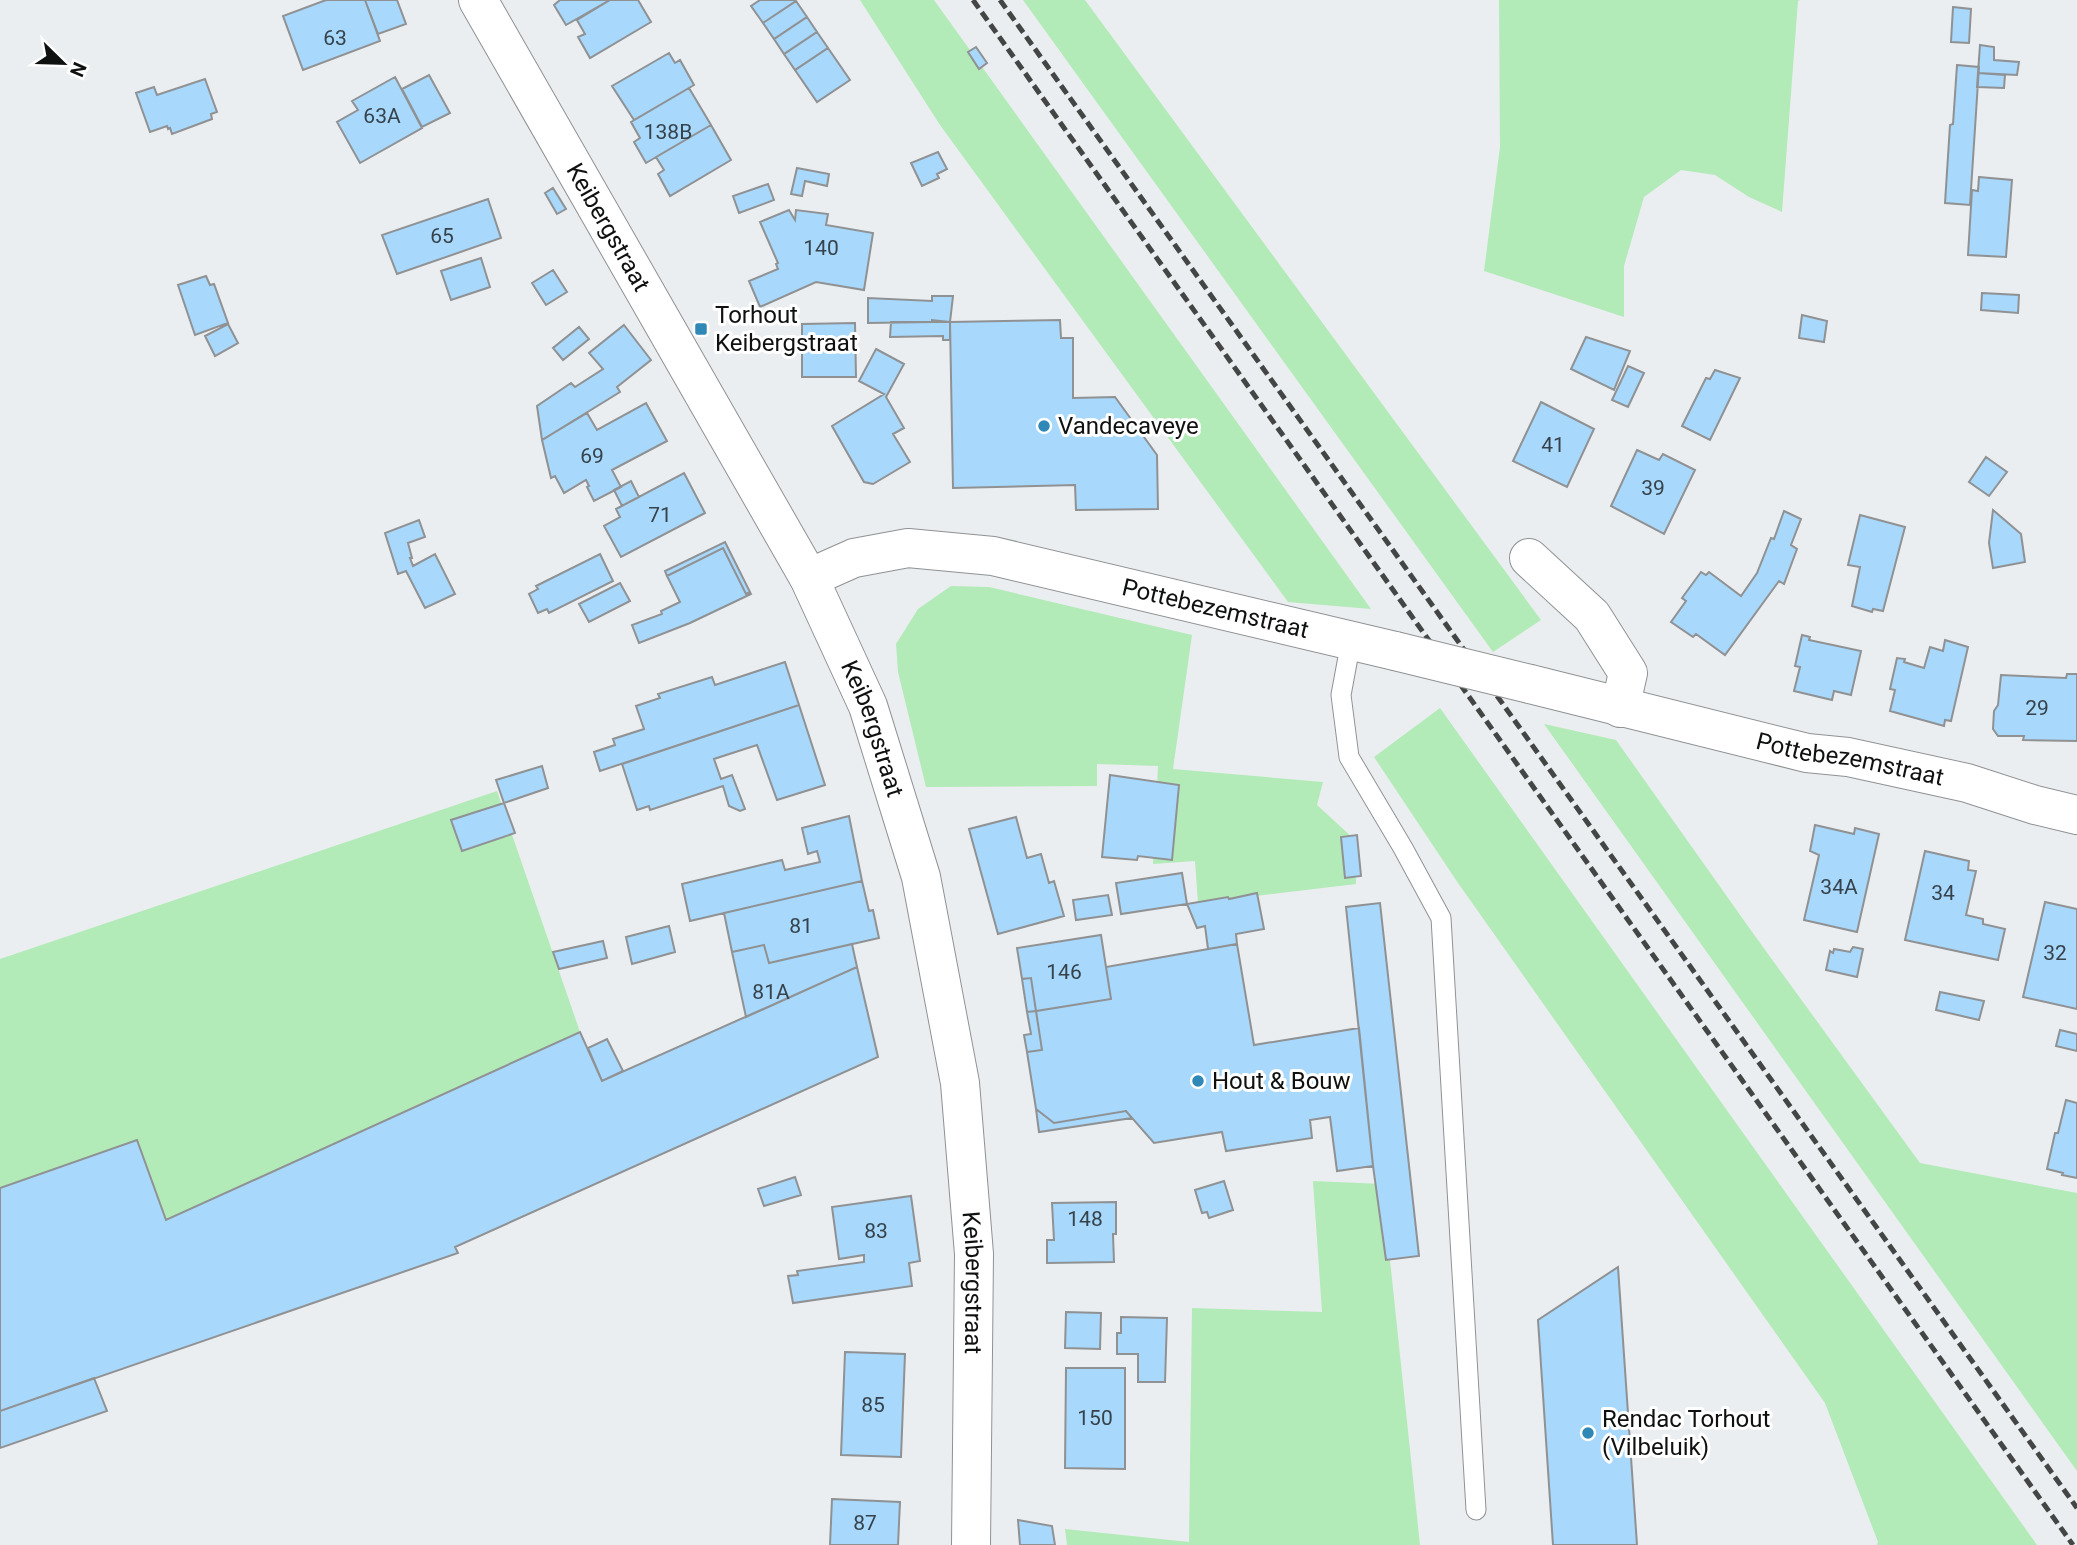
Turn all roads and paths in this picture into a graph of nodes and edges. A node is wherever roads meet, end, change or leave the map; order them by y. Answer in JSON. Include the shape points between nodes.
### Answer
{"nodes":[{"id":1,"x":478,"y":0,"type":"edge"},
{"id":2,"x":1529,"y":558,"type":"dead end"},
{"id":3,"x":809,"y":578,"type":"junction"},
{"id":4,"x":1351,"y":641,"type":"junction"},
{"id":5,"x":1620,"y":708,"type":"junction"},
{"id":6,"x":2077,"y":815,"type":"edge"},
{"id":7,"x":1476,"y":1510,"type":"dead end"},
{"id":8,"x":971,"y":1545,"type":"edge"}],
"edges":[{"from":1,"to":3,"type":"street","name":"Keibergstraat"},
{"from":2,"to":5,"type":"street","via":[[1592,615],[1628,673]]},
{"from":3,"to":4,"type":"street","name":"Pottebezemstraat","via":[[854,558],[908,548],[993,556]]},
{"from":3,"to":8,"type":"street","name":"Keibergstraat","via":[[868,706],[921,877],[960,1083],[974,1254]]},
{"from":4,"to":5,"type":"street","name":"Pottebezemstraat","bridge":true},
{"from":4,"to":7,"type":"lane","via":[[1341,695],[1349,757],[1441,918]]},
{"from":5,"to":6,"type":"street","name":"Pottebezemstraat","via":[[1807,752],[1967,783]]}]}
